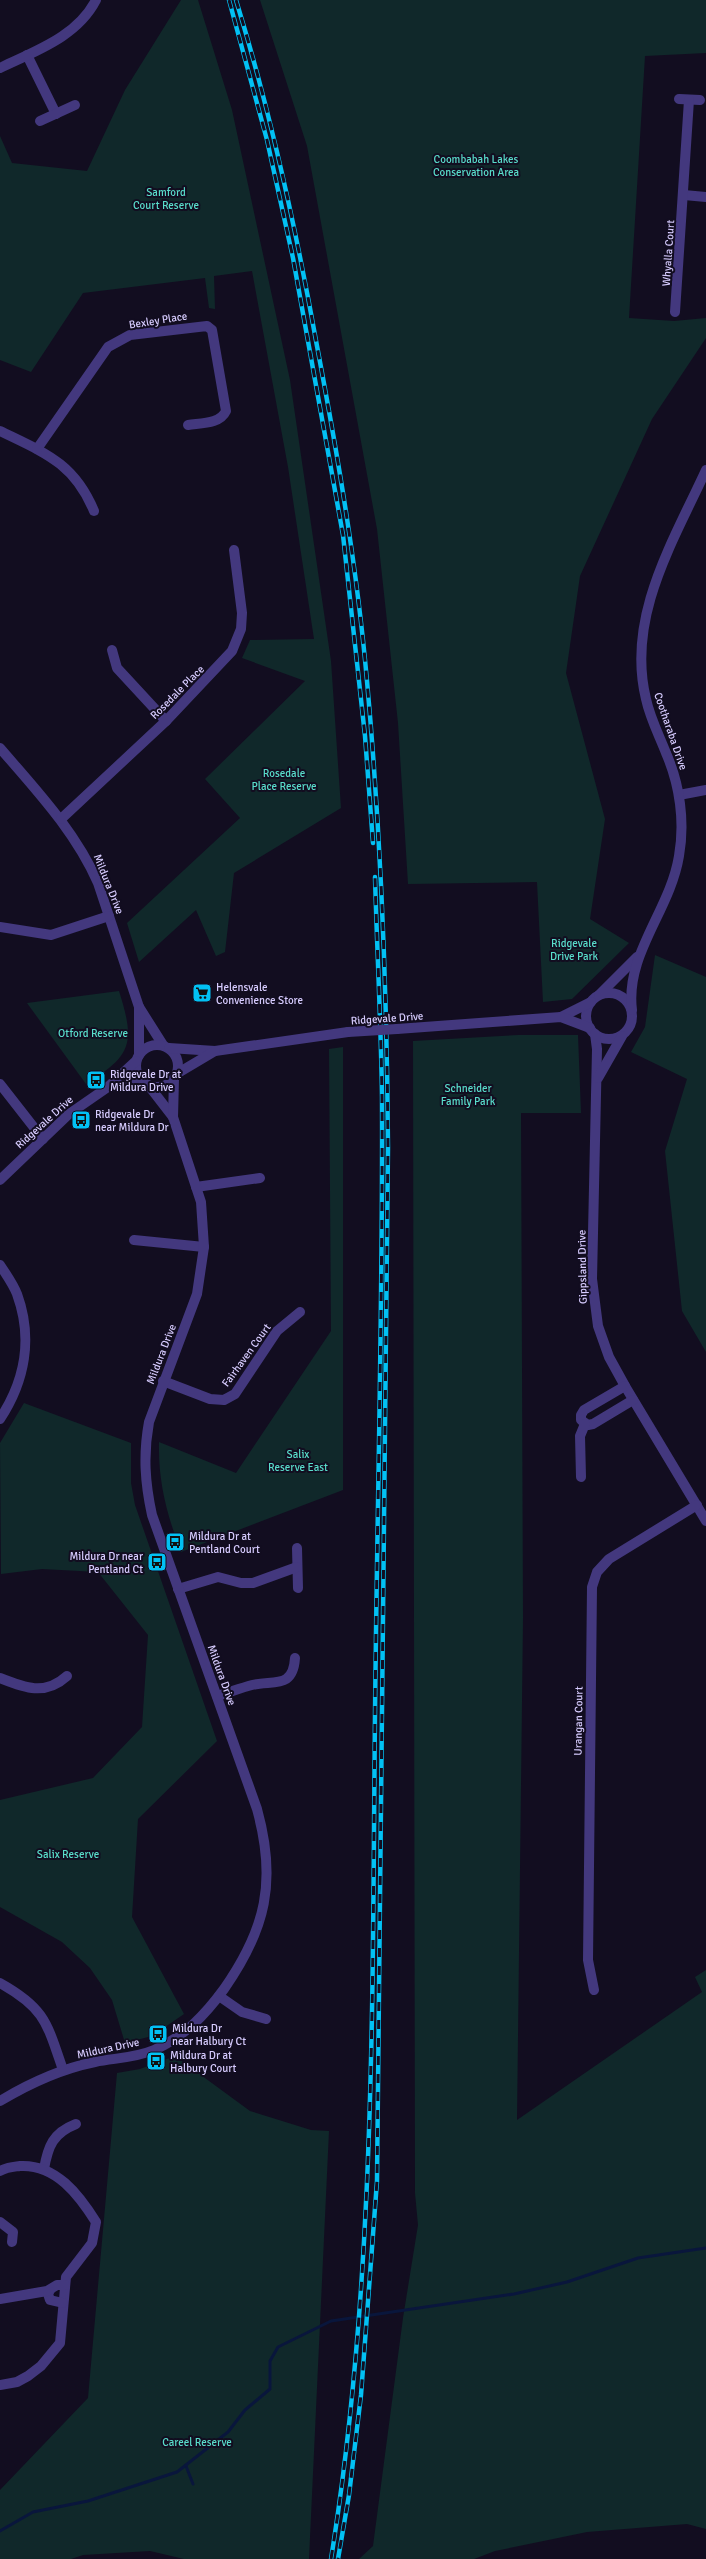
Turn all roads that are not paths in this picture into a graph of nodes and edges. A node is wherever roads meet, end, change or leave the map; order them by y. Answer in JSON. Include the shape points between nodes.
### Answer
{"nodes":[{"id":1,"x":96,"y":0,"type":"edge"},
{"id":2,"x":28,"y":55,"type":"junction"},
{"id":3,"x":0,"y":68,"type":"edge"},
{"id":4,"x":700,"y":100,"type":"dead end"},
{"id":5,"x":74,"y":105,"type":"dead end"},
{"id":6,"x":56,"y":114,"type":"junction"},
{"id":7,"x":40,"y":121,"type":"dead end"},
{"id":8,"x":684,"y":195,"type":"junction"},
{"id":9,"x":706,"y":197,"type":"edge"},
{"id":10,"x":676,"y":312,"type":"dead end"},
{"id":11,"x":188,"y":425,"type":"dead end"},
{"id":12,"x":1,"y":435,"type":"edge"},
{"id":13,"x":37,"y":449,"type":"junction"},
{"id":14,"x":706,"y":470,"type":"edge"},
{"id":15,"x":94,"y":511,"type":"dead end"},
{"id":16,"x":234,"y":550,"type":"dead end"},
{"id":17,"x":112,"y":650,"type":"dead end"},
{"id":18,"x":166,"y":721,"type":"junction"},
{"id":19,"x":0,"y":748,"type":"edge"},
{"id":20,"x":706,"y":790,"type":"edge"},
{"id":21,"x":679,"y":794,"type":"junction"},
{"id":22,"x":61,"y":819,"type":"junction"},
{"id":23,"x":109,"y":916,"type":"junction"},
{"id":24,"x":0,"y":927,"type":"edge"},
{"id":25,"x":638,"y":956,"type":"junction"},
{"id":26,"x":594,"y":998,"type":"junction"},
{"id":27,"x":139,"y":1007,"type":"junction"},
{"id":28,"x":632,"y":1010,"type":"junction"},
{"id":29,"x":560,"y":1017,"type":"junction"},
{"id":30,"x":592,"y":1031,"type":"junction"},
{"id":31,"x":622,"y":1036,"type":"junction"},
{"id":32,"x":166,"y":1046,"type":"junction"},
{"id":33,"x":215,"y":1051,"type":"junction"},
{"id":34,"x":137,"y":1058,"type":"junction"},
{"id":35,"x":176,"y":1076,"type":"junction"},
{"id":36,"x":597,"y":1080,"type":"junction"},
{"id":37,"x":0,"y":1084,"type":"edge"},
{"id":38,"x":146,"y":1084,"type":"junction"},
{"id":39,"x":108,"y":1086,"type":"junction"},
{"id":40,"x":173,"y":1117,"type":"junction"},
{"id":41,"x":42,"y":1139,"type":"junction"},
{"id":42,"x":260,"y":1178,"type":"dead end"},
{"id":43,"x":0,"y":1180,"type":"edge"},
{"id":44,"x":196,"y":1187,"type":"junction"},
{"id":45,"x":134,"y":1240,"type":"dead end"},
{"id":46,"x":204,"y":1247,"type":"junction"},
{"id":47,"x":0,"y":1265,"type":"edge"},
{"id":48,"x":300,"y":1312,"type":"dead end"},
{"id":49,"x":163,"y":1382,"type":"junction"},
{"id":50,"x":625,"y":1386,"type":"junction"},
{"id":51,"x":633,"y":1400,"type":"junction"},
{"id":52,"x":0,"y":1419,"type":"edge"},
{"id":53,"x":585,"y":1424,"type":"junction"},
{"id":54,"x":581,"y":1477,"type":"dead end"},
{"id":55,"x":697,"y":1505,"type":"junction"},
{"id":56,"x":706,"y":1521,"type":"edge"},
{"id":57,"x":297,"y":1548,"type":"dead end"},
{"id":58,"x":297,"y":1567,"type":"junction"},
{"id":59,"x":298,"y":1588,"type":"dead end"},
{"id":60,"x":178,"y":1589,"type":"junction"},
{"id":61,"x":295,"y":1658,"type":"dead end"},
{"id":62,"x":67,"y":1676,"type":"dead end"},
{"id":63,"x":0,"y":1678,"type":"edge"},
{"id":64,"x":217,"y":1696,"type":"junction"},
{"id":65,"x":0,"y":1983,"type":"edge"},
{"id":66,"x":594,"y":1990,"type":"dead end"},
{"id":67,"x":219,"y":1996,"type":"junction"},
{"id":68,"x":266,"y":2019,"type":"dead end"},
{"id":69,"x":63,"y":2070,"type":"junction"},
{"id":70,"x":0,"y":2101,"type":"edge"},
{"id":71,"x":76,"y":2124,"type":"dead end"},
{"id":72,"x":44,"y":2169,"type":"junction"},
{"id":73,"x":0,"y":2171,"type":"edge"},
{"id":74,"x":0,"y":2222,"type":"edge"},
{"id":75,"x":12,"y":2242,"type":"dead end"},
{"id":76,"x":64,"y":2285,"type":"junction"},
{"id":77,"x":50,"y":2290,"type":"junction"},
{"id":78,"x":0,"y":2299,"type":"edge"},
{"id":79,"x":63,"y":2303,"type":"junction"},
{"id":80,"x":0,"y":2385,"type":"edge"}],
"edges":[{"from":1,"to":2,"type":"street","via":[[75,28]]},
{"from":2,"to":3,"type":"street"},
{"from":2,"to":6,"type":"street"},
{"from":4,"to":8,"type":"street","name":"Whyalla Court","via":[[684,99]]},
{"from":5,"to":6,"type":"street"},
{"from":6,"to":7,"type":"street"},
{"from":8,"to":9,"type":"street"},
{"from":8,"to":10,"type":"street","name":"Whyalla Court"},
{"from":11,"to":13,"type":"street","name":"Bexley Place","via":[[216,421],[223,417],[226,411],[212,330],[207,326],[130,335],[108,347]]},
{"from":12,"to":13,"type":"street"},
{"from":13,"to":15,"type":"street","via":[[76,478],[85,489]]},
{"from":14,"to":21,"type":"street","name":"Cootharaba Drive","via":[[655,582],[647,606],[641,650],[646,699]]},
{"from":16,"to":18,"type":"street","name":"Rosedale Place","via":[[242,613],[237,642],[225,661]]},
{"from":17,"to":18,"type":"street","via":[[117,668]]},
{"from":18,"to":22,"type":"street","name":"Rosedale Place"},
{"from":19,"to":22,"type":"street","name":"Mildura Drive"},
{"from":20,"to":21,"type":"street"},
{"from":21,"to":25,"type":"street","name":"Cootharaba Drive","via":[[681,832],[675,872]]},
{"from":22,"to":23,"type":"street","name":"Mildura Drive","via":[[90,864]]},
{"from":23,"to":24,"type":"street","via":[[51,935]]},
{"from":23,"to":27,"type":"street","name":"Mildura Drive"},
{"from":25,"to":26,"type":"street","name":"Cootharaba Drive"},
{"from":25,"to":28,"type":"street","name":"Cootharaba Drive","via":[[630,993]]},
{"from":26,"to":28,"type":"street","via":[[604,993],[619,994],[630,1004]]},
{"from":26,"to":29,"type":"street","name":"Ridgevale Drive"},
{"from":26,"to":30,"type":"street","via":[[586,1014]]},
{"from":27,"to":32,"type":"street","name":"Mildura Drive"},
{"from":27,"to":34,"type":"street","name":"Mildura Drive"},
{"from":28,"to":31,"type":"street","via":[[631,1025]]},
{"from":29,"to":30,"type":"street","name":"Ridgevale Drive"},
{"from":29,"to":33,"type":"street","name":"Ridgevale Drive","bridge":true,"via":[[348,1032]]},
{"from":30,"to":31,"type":"street","via":[[609,1039]]},
{"from":30,"to":36,"type":"street","name":"Gippsland Drive","via":[[598,1049]]},
{"from":31,"to":36,"type":"street","name":"Gippsland Drive"},
{"from":32,"to":33,"type":"street","name":"Ridgevale Drive"},
{"from":32,"to":34,"type":"street","via":[[149,1046]]},
{"from":32,"to":35,"type":"street","via":[[178,1059]]},
{"from":33,"to":35,"type":"street","name":"Ridgevale Drive"},
{"from":34,"to":38,"type":"street","via":[[137,1073]]},
{"from":34,"to":39,"type":"street","name":"Ridgevale Drive"},
{"from":35,"to":38,"type":"street","via":[[163,1087]]},
{"from":35,"to":40,"type":"street","name":"Mildura Drive"},
{"from":36,"to":50,"type":"street","name":"Gippsland Drive","via":[[593,1295],[603,1344]]},
{"from":37,"to":41,"type":"street"},
{"from":38,"to":39,"type":"street","name":"Ridgevale Drive"},
{"from":38,"to":40,"type":"street","name":"Mildura Drive"},
{"from":39,"to":41,"type":"street","name":"Ridgevale Drive","via":[[78,1107]]},
{"from":40,"to":44,"type":"street","name":"Mildura Drive"},
{"from":41,"to":43,"type":"street","name":"Ridgevale Drive"},
{"from":42,"to":44,"type":"street"},
{"from":44,"to":46,"type":"street","name":"Mildura Drive","via":[[201,1202]]},
{"from":45,"to":46,"type":"street"},
{"from":46,"to":49,"type":"street","name":"Mildura Drive","via":[[197,1294]]},
{"from":47,"to":52,"type":"street","via":[[19,1299],[26,1350],[16,1393]]},
{"from":48,"to":49,"type":"street","name":"Fairhaven Court","via":[[277,1331],[235,1394],[224,1400],[210,1399]]},
{"from":49,"to":60,"type":"street","name":"Mildura Drive","via":[[146,1440],[145,1480],[152,1515]]},
{"from":50,"to":51,"type":"street","name":"Gippsland Drive"},
{"from":50,"to":53,"type":"street","via":[[582,1412],[580,1417]]},
{"from":51,"to":53,"type":"street","via":[[593,1424]]},
{"from":51,"to":55,"type":"street","name":"Gippsland Drive"},
{"from":53,"to":54,"type":"street","via":[[580,1436]]},
{"from":55,"to":56,"type":"street","name":"Gippsland Drive"},
{"from":55,"to":66,"type":"street","name":"Urangan Court","via":[[609,1559],[598,1572],[592,1587],[588,1960]]},
{"from":57,"to":58,"type":"street"},
{"from":58,"to":59,"type":"street"},
{"from":58,"to":60,"type":"street","via":[[253,1583],[241,1583],[218,1577]]},
{"from":60,"to":64,"type":"street","name":"Mildura Drive"},
{"from":61,"to":64,"type":"street","via":[[292,1673],[277,1683],[252,1685]]},
{"from":62,"to":63,"type":"street","via":[[49,1688],[35,1690]]},
{"from":64,"to":67,"type":"street","name":"Mildura Drive","via":[[260,1822],[267,1875],[262,1914],[255,1936],[244,1960]]},
{"from":65,"to":69,"type":"street","via":[[27,1999],[40,2011],[48,2024]]},
{"from":67,"to":68,"type":"street","via":[[242,2012]]},
{"from":67,"to":69,"type":"street","name":"Mildura Drive","via":[[194,2025],[153,2050]]},
{"from":69,"to":70,"type":"street","name":"Mildura Drive","via":[[39,2079]]},
{"from":71,"to":72,"type":"street","via":[[56,2135],[48,2146]]},
{"from":72,"to":73,"type":"street","via":[[24,2166],[6,2167]]},
{"from":72,"to":76,"type":"street","via":[[53,2172],[67,2185],[96,2222],[92,2243],[66,2277]]},
{"from":74,"to":75,"type":"street","via":[[13,2232]]},
{"from":76,"to":77,"type":"street","via":[[57,2285]]},
{"from":76,"to":79,"type":"street"},
{"from":77,"to":78,"type":"street"},
{"from":77,"to":79,"type":"street","via":[[50,2300]]},
{"from":79,"to":80,"type":"street","via":[[60,2344],[28,2376],[17,2382]]}]}
